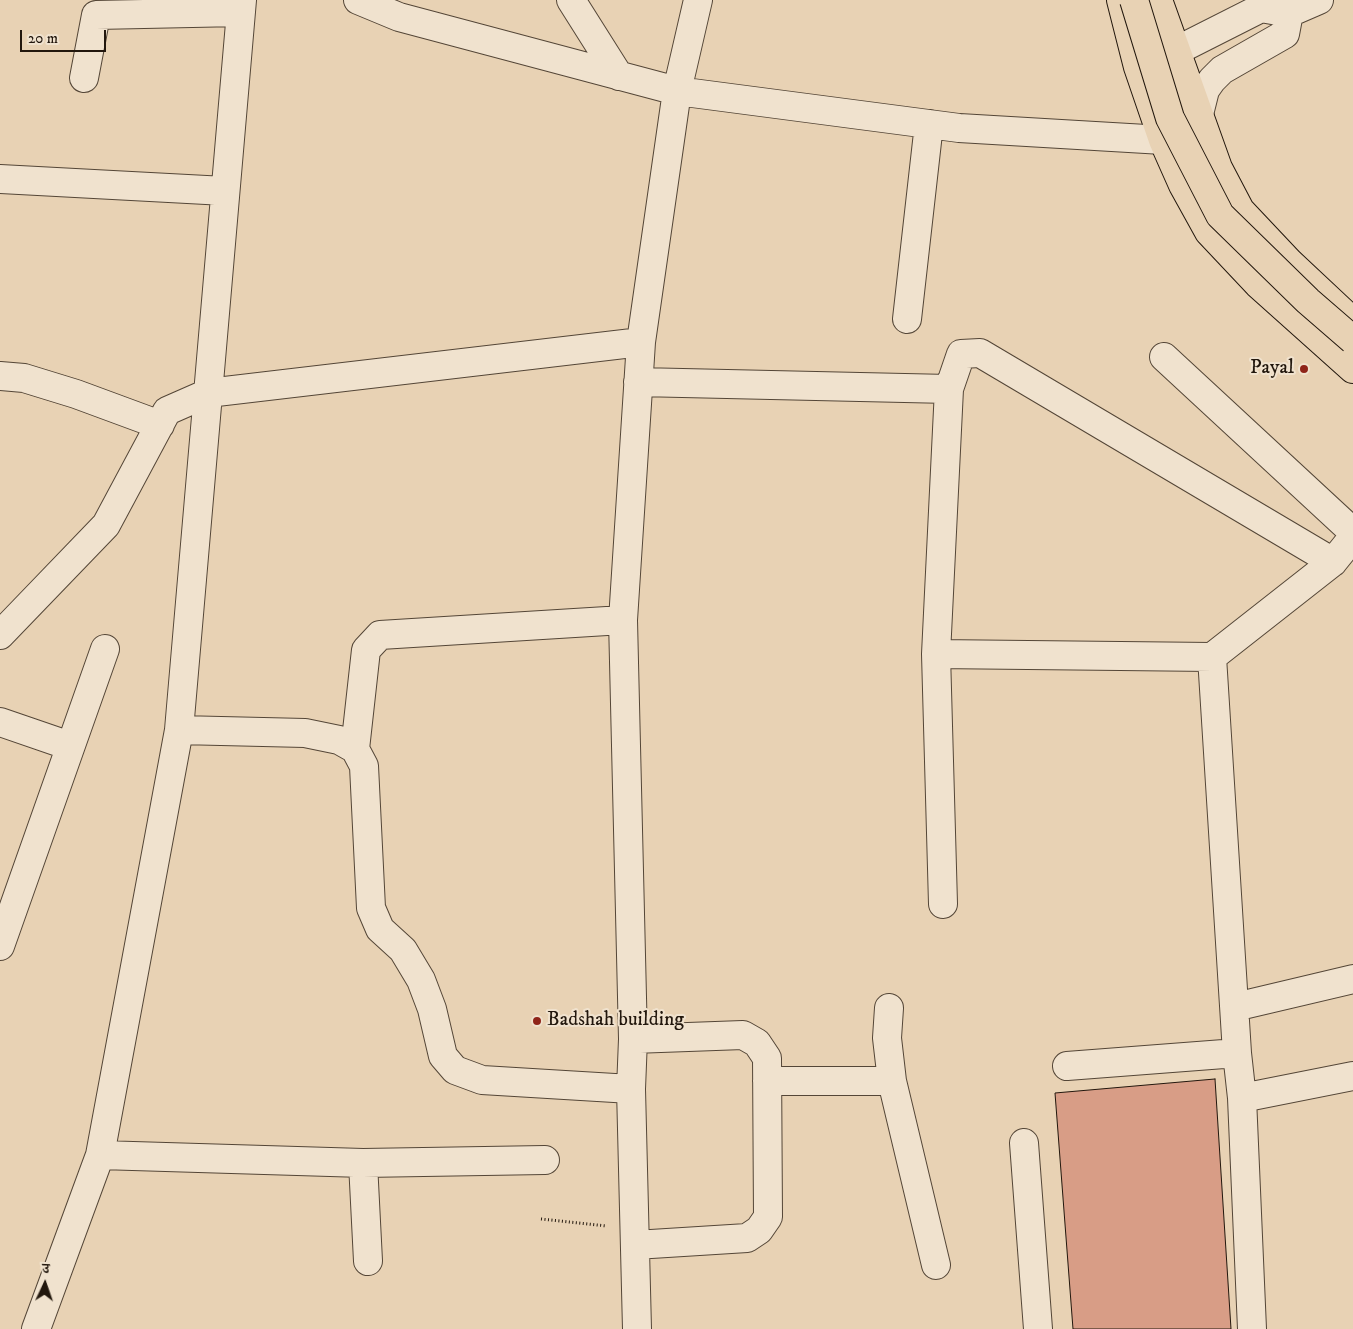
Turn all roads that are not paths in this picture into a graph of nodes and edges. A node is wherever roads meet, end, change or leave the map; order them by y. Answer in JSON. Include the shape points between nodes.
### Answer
{"nodes":[{"id":1,"x":358,"y":0,"type":"edge"},
{"id":2,"x":571,"y":0,"type":"edge"},
{"id":3,"x":698,"y":0,"type":"edge"},
{"id":4,"x":1121,"y":0,"type":"edge"},
{"id":5,"x":1134,"y":0,"type":"edge"},
{"id":6,"x":1158,"y":0,"type":"edge"},
{"id":7,"x":1318,"y":0,"type":"edge"},
{"id":8,"x":241,"y":6,"type":"edge"},
{"id":9,"x":1289,"y":13,"type":"junction"},
{"id":10,"x":1176,"y":51,"type":"junction"},
{"id":11,"x":1138,"y":67,"type":"junction"},
{"id":12,"x":619,"y":76,"type":"junction"},
{"id":13,"x":84,"y":78,"type":"dead end"},
{"id":14,"x":677,"y":91,"type":"junction"},
{"id":15,"x":1199,"y":114,"type":"junction"},
{"id":16,"x":929,"y":124,"type":"junction"},
{"id":17,"x":1163,"y":140,"type":"junction"},
{"id":18,"x":0,"y":179,"type":"edge"},
{"id":19,"x":225,"y":191,"type":"junction"},
{"id":20,"x":907,"y":319,"type":"dead end"},
{"id":21,"x":1353,"y":322,"type":"edge"},
{"id":22,"x":1353,"y":340,"type":"edge"},
{"id":23,"x":641,"y":342,"type":"junction"},
{"id":24,"x":1164,"y":356,"type":"dead end"},
{"id":25,"x":1353,"y":369,"type":"edge"},
{"id":26,"x":0,"y":376,"type":"edge"},
{"id":27,"x":638,"y":382,"type":"junction"},
{"id":28,"x":949,"y":389,"type":"junction"},
{"id":29,"x":208,"y":393,"type":"junction"},
{"id":30,"x":160,"y":425,"type":"junction"},
{"id":31,"x":1353,"y":532,"type":"edge"},
{"id":32,"x":1353,"y":537,"type":"edge"},
{"id":33,"x":1333,"y":562,"type":"junction"},
{"id":34,"x":623,"y":620,"type":"junction"},
{"id":35,"x":0,"y":634,"type":"edge"},
{"id":36,"x":105,"y":649,"type":"dead end"},
{"id":37,"x":936,"y":654,"type":"junction"},
{"id":38,"x":1212,"y":657,"type":"junction"},
{"id":39,"x":0,"y":722,"type":"edge"},
{"id":40,"x":179,"y":730,"type":"junction"},
{"id":41,"x":70,"y":746,"type":"junction"},
{"id":42,"x":355,"y":749,"type":"junction"},
{"id":43,"x":943,"y":904,"type":"dead end"},
{"id":44,"x":0,"y":946,"type":"edge"},
{"id":45,"x":1353,"y":979,"type":"edge"},
{"id":46,"x":1235,"y":1007,"type":"junction"},
{"id":47,"x":888,"y":1008,"type":"dead end"},
{"id":48,"x":633,"y":1039,"type":"junction"},
{"id":49,"x":1237,"y":1053,"type":"junction"},
{"id":50,"x":1067,"y":1066,"type":"dead end"},
{"id":51,"x":1353,"y":1076,"type":"edge"},
{"id":52,"x":892,"y":1080,"type":"junction"},
{"id":53,"x":767,"y":1081,"type":"junction"},
{"id":54,"x":631,"y":1089,"type":"junction"},
{"id":55,"x":1242,"y":1098,"type":"junction"},
{"id":56,"x":1024,"y":1143,"type":"dead end"},
{"id":57,"x":100,"y":1155,"type":"junction"},
{"id":58,"x":545,"y":1160,"type":"dead end"},
{"id":59,"x":363,"y":1163,"type":"junction"},
{"id":60,"x":635,"y":1237,"type":"junction"},
{"id":61,"x":368,"y":1261,"type":"dead end"},
{"id":62,"x":936,"y":1265,"type":"dead end"},
{"id":63,"x":36,"y":1329,"type":"edge"},
{"id":64,"x":637,"y":1329,"type":"edge"},
{"id":65,"x":1038,"y":1329,"type":"edge"},
{"id":66,"x":1252,"y":1329,"type":"edge"}],
"edges":[{"from":1,"to":12,"type":"street","via":[[399,17]]},
{"from":2,"to":12,"type":"street"},
{"from":3,"to":14,"type":"street"},
{"from":4,"to":11,"type":"highway"},
{"from":5,"to":22,"type":"highway","bridge":true,"via":[[1170,118],[1220,215]]},
{"from":6,"to":10,"type":"highway"},
{"from":7,"to":9,"type":"street"},
{"from":8,"to":13,"type":"street","via":[[96,15]]},
{"from":8,"to":19,"type":"street"},
{"from":9,"to":10,"type":"street","via":[[1261,8]]},
{"from":9,"to":15,"type":"street","via":[[1285,34],[1222,70],[1212,80],[1205,90]]},
{"from":10,"to":11,"type":"street"},
{"from":10,"to":15,"type":"highway"},
{"from":11,"to":17,"type":"highway"},
{"from":12,"to":14,"type":"street"},
{"from":14,"to":16,"type":"street"},
{"from":14,"to":23,"type":"street"},
{"from":15,"to":21,"type":"highway","via":[[1218,168],[1240,210]]},
{"from":16,"to":17,"type":"street"},
{"from":16,"to":20,"type":"street"},
{"from":17,"to":25,"type":"highway","via":[[1183,186],[1209,232],[1258,284]]},
{"from":18,"to":19,"type":"street"},
{"from":19,"to":29,"type":"street"},
{"from":23,"to":27,"type":"street"},
{"from":23,"to":29,"type":"street"},
{"from":24,"to":31,"type":"street"},
{"from":26,"to":30,"type":"street","via":[[24,378]]},
{"from":27,"to":28,"type":"street"},
{"from":27,"to":34,"type":"street"},
{"from":28,"to":33,"type":"street","via":[[961,354],[980,353]]},
{"from":28,"to":37,"type":"street"},
{"from":29,"to":30,"type":"street","via":[[167,411]]},
{"from":29,"to":40,"type":"street"},
{"from":30,"to":35,"type":"street","via":[[106,526]]},
{"from":32,"to":33,"type":"street"},
{"from":33,"to":38,"type":"street"},
{"from":34,"to":42,"type":"street","via":[[380,635],[366,650]]},
{"from":34,"to":48,"type":"street"},
{"from":36,"to":41,"type":"street"},
{"from":37,"to":38,"type":"street"},
{"from":37,"to":43,"type":"street"},
{"from":38,"to":46,"type":"street"},
{"from":39,"to":41,"type":"street"},
{"from":40,"to":42,"type":"street","via":[[304,733],[339,740]]},
{"from":40,"to":57,"type":"street"},
{"from":41,"to":44,"type":"street"},
{"from":42,"to":54,"type":"street","via":[[364,766],[371,908],[380,929],[403,950],[422,980],[443,1056],[455,1070],[482,1080]]},
{"from":45,"to":46,"type":"street"},
{"from":46,"to":49,"type":"street"},
{"from":47,"to":52,"type":"street","via":[[887,1038]]},
{"from":48,"to":53,"type":"street","via":[[743,1035],[757,1043],[767,1058]]},
{"from":48,"to":54,"type":"street"},
{"from":49,"to":50,"type":"street"},
{"from":49,"to":55,"type":"street"},
{"from":51,"to":55,"type":"street"},
{"from":52,"to":53,"type":"street"},
{"from":52,"to":62,"type":"street"},
{"from":53,"to":60,"type":"street","via":[[768,1217],[759,1230],[747,1238]]},
{"from":54,"to":60,"type":"street"},
{"from":55,"to":66,"type":"street"},
{"from":56,"to":65,"type":"street"},
{"from":57,"to":59,"type":"street"},
{"from":57,"to":63,"type":"street"},
{"from":58,"to":59,"type":"street"},
{"from":59,"to":61,"type":"street"},
{"from":60,"to":64,"type":"street"}]}
